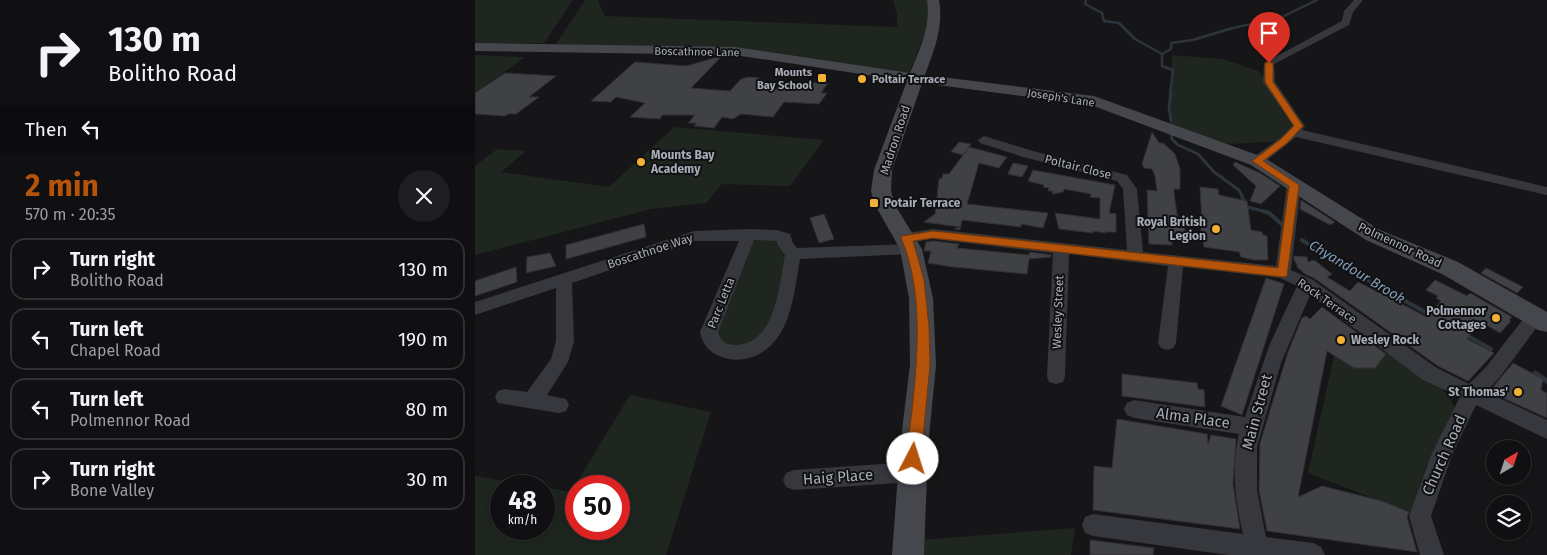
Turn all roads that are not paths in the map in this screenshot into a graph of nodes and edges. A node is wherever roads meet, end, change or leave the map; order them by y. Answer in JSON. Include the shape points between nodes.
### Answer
{"nodes":[{"id":1,"x":933,"y":0,"type":"edge"},
{"id":2,"x":1359,"y":0,"type":"edge"},
{"id":3,"x":475,"y":47,"type":"edge"},
{"id":4,"x":916,"y":78,"type":"junction"},
{"id":5,"x":1292,"y":132,"type":"junction"},
{"id":6,"x":984,"y":140,"type":"dead end"},
{"id":7,"x":1257,"y":161,"type":"junction"},
{"id":8,"x":1294,"y":185,"type":"junction"},
{"id":9,"x":1547,"y":191,"type":"edge"},
{"id":10,"x":749,"y":234,"type":"junction"},
{"id":11,"x":908,"y":243,"type":"junction"},
{"id":12,"x":1061,"y":249,"type":"junction"},
{"id":13,"x":793,"y":254,"type":"junction"},
{"id":14,"x":1136,"y":257,"type":"junction"},
{"id":15,"x":1176,"y":261,"type":"junction"},
{"id":16,"x":1283,"y":273,"type":"junction"},
{"id":17,"x":564,"y":279,"type":"junction"},
{"id":18,"x":1307,"y":284,"type":"junction"},
{"id":19,"x":475,"y":310,"type":"edge"},
{"id":20,"x":1541,"y":320,"type":"edge"},
{"id":21,"x":1167,"y":343,"type":"dead end"},
{"id":22,"x":1056,"y":376,"type":"dead end"},
{"id":23,"x":1471,"y":395,"type":"junction"},
{"id":24,"x":505,"y":397,"type":"dead end"},
{"id":25,"x":532,"y":401,"type":"junction"},
{"id":26,"x":559,"y":405,"type":"dead end"},
{"id":27,"x":1134,"y":409,"type":"dead end"},
{"id":28,"x":1252,"y":426,"type":"junction"},
{"id":29,"x":1547,"y":430,"type":"edge"},
{"id":30,"x":913,"y":472,"type":"junction"},
{"id":31,"x":794,"y":480,"type":"dead end"},
{"id":32,"x":1093,"y":525,"type":"dead end"},
{"id":33,"x":1258,"y":551,"type":"edge"},
{"id":34,"x":908,"y":555,"type":"edge"},
{"id":35,"x":1313,"y":555,"type":"edge"},
{"id":36,"x":1432,"y":555,"type":"edge"}],
"edges":[{"from":1,"to":4,"type":"street","name":"Madron Road","via":[[932,34]]},
{"from":2,"to":5,"type":"street","via":[[1349,11],[1346,23],[1269,63],[1269,82],[1299,126]]},
{"from":3,"to":4,"type":"street","name":"Boscathnoe Lane","via":[[735,51]]},
{"from":4,"to":7,"type":"street","name":"Joseph's Lane","via":[[1094,101]]},
{"from":4,"to":11,"type":"street","name":"Madron Road","via":[[883,170],[881,191],[885,205]]},
{"from":5,"to":7,"type":"street"},
{"from":5,"to":9,"type":"street"},
{"from":6,"to":14,"type":"street","name":"Poltair Close","via":[[1122,178],[1130,189]]},
{"from":7,"to":8,"type":"street","name":"Polmennor Road"},
{"from":8,"to":16,"type":"street"},
{"from":8,"to":20,"type":"street","name":"Polmennor Road","via":[[1373,235],[1450,268]]},
{"from":10,"to":13,"type":"street","name":"Boscathnoe Way","via":[[785,238],[785,244]]},
{"from":10,"to":13,"type":"street","name":"Parc Letta","via":[[709,332],[710,338],[721,349],[745,352],[770,338],[777,324]]},
{"from":10,"to":17,"type":"street","name":"Boscathnoe Way","via":[[694,236]]},
{"from":11,"to":12,"type":"street","name":"Rock Terrace","via":[[933,234]]},
{"from":11,"to":13,"type":"street"},
{"from":11,"to":30,"type":"street","name":"Madron Road","via":[[921,298],[923,365]]},
{"from":12,"to":14,"type":"street","name":"Rock Terrace"},
{"from":12,"to":22,"type":"street","name":"Wesley Street"},
{"from":14,"to":15,"type":"street","name":"Rock Terrace"},
{"from":15,"to":16,"type":"street","name":"Rock Terrace"},
{"from":15,"to":21,"type":"street"},
{"from":16,"to":18,"type":"street","name":"Rock Terrace"},
{"from":17,"to":19,"type":"street","name":"Boscathnoe Way"},
{"from":17,"to":25,"type":"street","via":[[565,341],[559,362]]},
{"from":18,"to":23,"type":"street","name":"Rock Terrace","via":[[1415,364]]},
{"from":18,"to":28,"type":"street","name":"Main Street","via":[[1290,315],[1265,380]]},
{"from":20,"to":23,"type":"street","name":"Church Road"},
{"from":23,"to":29,"type":"street","name":"Rock Terrace"},
{"from":23,"to":36,"type":"street","name":"Church Road","via":[[1442,453],[1420,516]]},
{"from":24,"to":25,"type":"street"},
{"from":25,"to":26,"type":"street"},
{"from":27,"to":28,"type":"street","name":"Alma Place"},
{"from":28,"to":33,"type":"street","name":"Main Street","via":[[1244,470]]},
{"from":30,"to":31,"type":"street","name":"Haig Place"},
{"from":30,"to":34,"type":"street","name":"Madron Road"},
{"from":32,"to":33,"type":"street"},
{"from":33,"to":35,"type":"street"}]}
